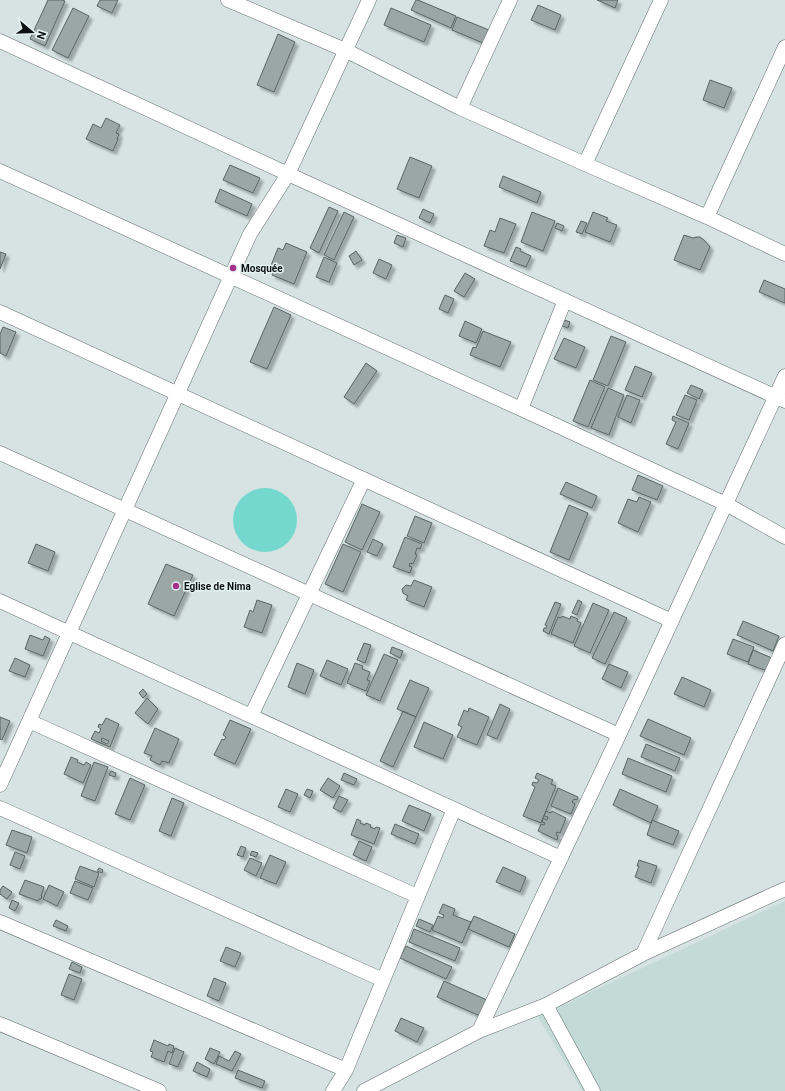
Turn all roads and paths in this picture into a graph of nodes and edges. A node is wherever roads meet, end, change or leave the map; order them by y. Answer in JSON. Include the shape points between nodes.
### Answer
{"nodes":[{"id":1,"x":228,"y":0,"type":"edge"},
{"id":2,"x":369,"y":0,"type":"edge"},
{"id":3,"x":510,"y":0,"type":"edge"},
{"id":4,"x":661,"y":0,"type":"edge"},
{"id":5,"x":0,"y":41,"type":"edge"},
{"id":6,"x":785,"y":47,"type":"edge"},
{"id":7,"x":345,"y":50,"type":"junction"},
{"id":8,"x":460,"y":108,"type":"junction"},
{"id":9,"x":585,"y":164,"type":"junction"},
{"id":10,"x":0,"y":171,"type":"edge"},
{"id":11,"x":288,"y":174,"type":"junction"},
{"id":12,"x":707,"y":217,"type":"junction"},
{"id":13,"x":785,"y":254,"type":"edge"},
{"id":14,"x":231,"y":277,"type":"junction"},
{"id":15,"x":565,"y":300,"type":"junction"},
{"id":16,"x":0,"y":312,"type":"edge"},
{"id":17,"x":785,"y":376,"type":"edge"},
{"id":18,"x":178,"y":394,"type":"junction"},
{"id":19,"x":780,"y":399,"type":"edge"},
{"id":20,"x":521,"y":409,"type":"junction"},
{"id":21,"x":0,"y":453,"type":"edge"},
{"id":22,"x":364,"y":480,"type":"junction"},
{"id":23,"x":726,"y":504,"type":"junction"},
{"id":24,"x":125,"y":510,"type":"junction"},
{"id":25,"x":785,"y":537,"type":"edge"},
{"id":26,"x":310,"y":594,"type":"junction"},
{"id":27,"x":0,"y":601,"type":"edge"},
{"id":28,"x":672,"y":621,"type":"junction"},
{"id":29,"x":69,"y":633,"type":"junction"},
{"id":30,"x":785,"y":644,"type":"edge"},
{"id":31,"x":252,"y":716,"type":"junction"},
{"id":32,"x":29,"y":721,"type":"junction"},
{"id":33,"x":619,"y":735,"type":"junction"},
{"id":34,"x":0,"y":785,"type":"edge"},
{"id":35,"x":0,"y":808,"type":"edge"},
{"id":36,"x":454,"y":809,"type":"junction"},
{"id":37,"x":561,"y":858,"type":"junction"},
{"id":38,"x":785,"y":889,"type":"edge"},
{"id":39,"x":417,"y":896,"type":"junction"},
{"id":40,"x":0,"y":922,"type":"edge"},
{"id":41,"x":643,"y":954,"type":"junction"},
{"id":42,"x":382,"y":980,"type":"junction"},
{"id":43,"x":546,"y":1005,"type":"junction"},
{"id":44,"x":0,"y":1024,"type":"edge"},
{"id":45,"x":479,"y":1031,"type":"junction"},
{"id":46,"x":346,"y":1070,"type":"junction"},
{"id":47,"x":159,"y":1091,"type":"edge"},
{"id":48,"x":333,"y":1091,"type":"edge"},
{"id":49,"x":364,"y":1091,"type":"edge"},
{"id":50,"x":593,"y":1091,"type":"edge"}],
"edges":[{"from":1,"to":7,"type":"street"},
{"from":2,"to":7,"type":"street"},
{"from":3,"to":8,"type":"street"},
{"from":4,"to":9,"type":"street"},
{"from":5,"to":11,"type":"street"},
{"from":6,"to":12,"type":"street"},
{"from":7,"to":8,"type":"street"},
{"from":7,"to":11,"type":"street"},
{"from":8,"to":9,"type":"street"},
{"from":9,"to":12,"type":"street"},
{"from":10,"to":14,"type":"street"},
{"from":11,"to":14,"type":"street","via":[[250,234]]},
{"from":11,"to":15,"type":"street"},
{"from":12,"to":13,"type":"street"},
{"from":14,"to":18,"type":"street"},
{"from":14,"to":20,"type":"street"},
{"from":15,"to":19,"type":"street"},
{"from":15,"to":20,"type":"street"},
{"from":16,"to":18,"type":"street"},
{"from":17,"to":19,"type":"street"},
{"from":18,"to":22,"type":"street"},
{"from":18,"to":24,"type":"street"},
{"from":19,"to":23,"type":"street"},
{"from":20,"to":23,"type":"street"},
{"from":21,"to":24,"type":"street"},
{"from":22,"to":26,"type":"street"},
{"from":22,"to":28,"type":"street"},
{"from":23,"to":25,"type":"street"},
{"from":23,"to":28,"type":"street"},
{"from":24,"to":26,"type":"street"},
{"from":24,"to":29,"type":"street"},
{"from":26,"to":31,"type":"street"},
{"from":26,"to":33,"type":"street"},
{"from":27,"to":29,"type":"street"},
{"from":28,"to":33,"type":"street"},
{"from":29,"to":31,"type":"street"},
{"from":29,"to":32,"type":"street"},
{"from":30,"to":41,"type":"street"},
{"from":31,"to":36,"type":"street"},
{"from":32,"to":34,"type":"street"},
{"from":32,"to":39,"type":"street"},
{"from":33,"to":37,"type":"street"},
{"from":35,"to":42,"type":"street"},
{"from":36,"to":37,"type":"street"},
{"from":36,"to":39,"type":"street"},
{"from":37,"to":45,"type":"street"},
{"from":38,"to":41,"type":"street"},
{"from":39,"to":42,"type":"street"},
{"from":40,"to":46,"type":"street"},
{"from":41,"to":43,"type":"street"},
{"from":42,"to":46,"type":"street"},
{"from":43,"to":45,"type":"street"},
{"from":43,"to":50,"type":"street"},
{"from":44,"to":47,"type":"street"},
{"from":45,"to":49,"type":"street"},
{"from":46,"to":48,"type":"street"}]}
